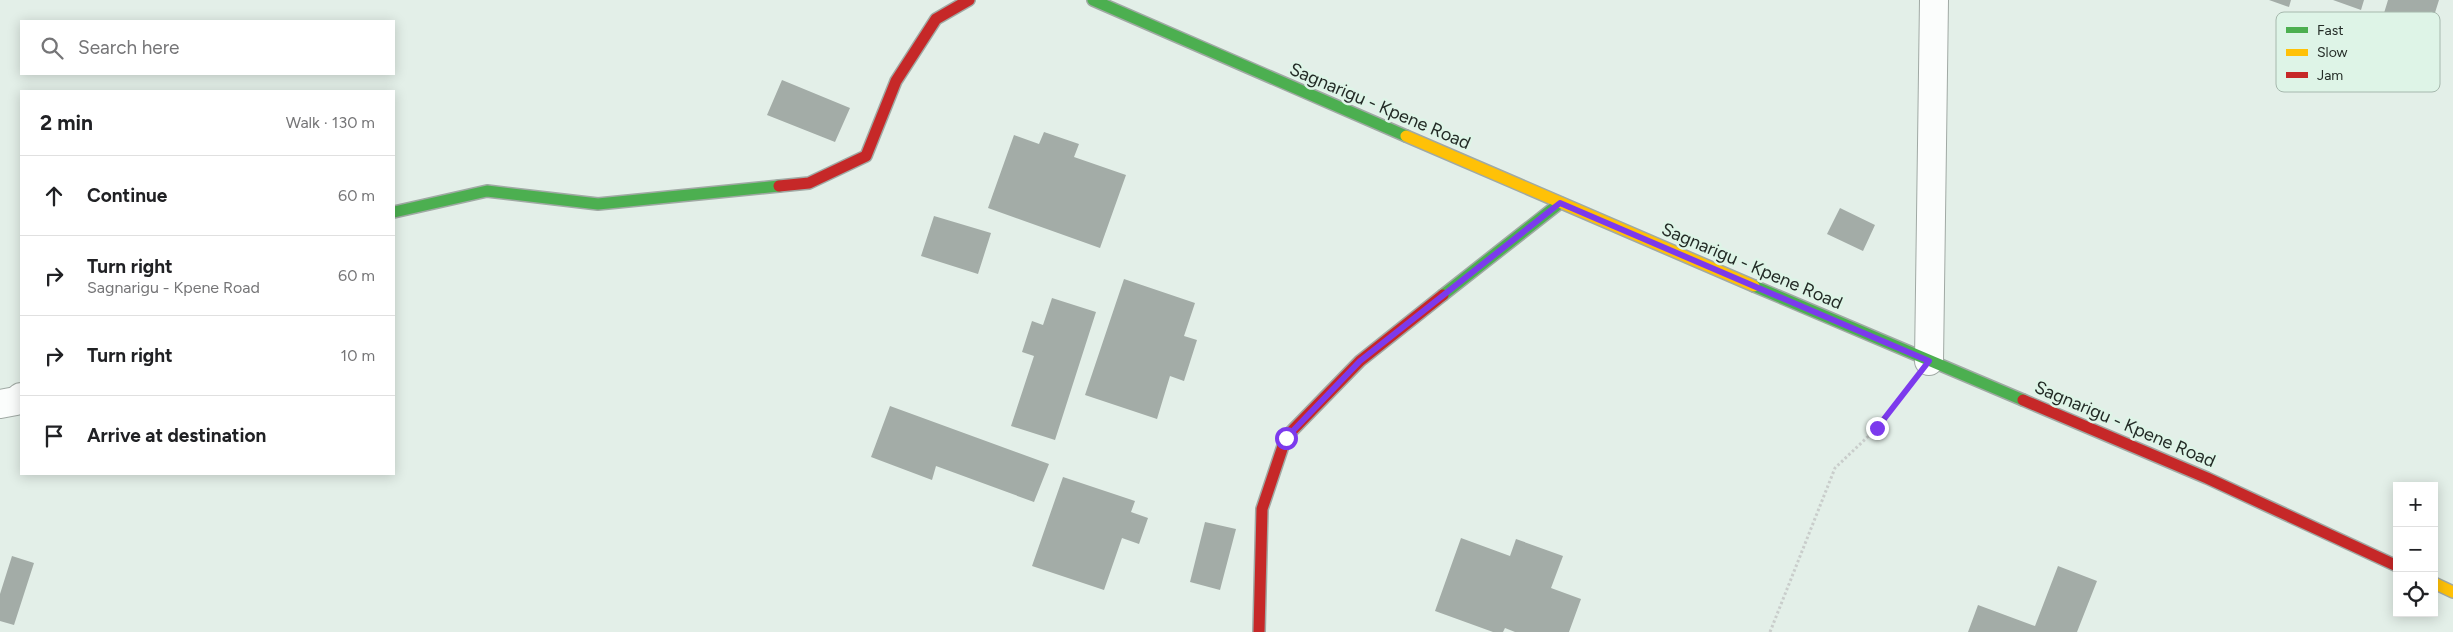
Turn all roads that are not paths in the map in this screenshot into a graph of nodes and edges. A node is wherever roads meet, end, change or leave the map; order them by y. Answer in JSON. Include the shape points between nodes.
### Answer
{"nodes":[{"id":1,"x":969,"y":0,"type":"edge"},
{"id":2,"x":1093,"y":0,"type":"edge"},
{"id":3,"x":1934,"y":0,"type":"edge"},
{"id":4,"x":1560,"y":203,"type":"junction"},
{"id":5,"x":395,"y":212,"type":"edge"},
{"id":6,"x":1929,"y":361,"type":"junction"},
{"id":7,"x":20,"y":398,"type":"edge"},
{"id":8,"x":0,"y":404,"type":"edge"},
{"id":9,"x":2393,"y":564,"type":"edge"},
{"id":10,"x":2438,"y":585,"type":"edge"},
{"id":11,"x":2453,"y":592,"type":"edge"},
{"id":12,"x":1259,"y":632,"type":"edge"}],
"edges":[{"from":1,"to":5,"type":"street","via":[[936,18],[896,81],[866,156],[809,183],[598,204],[487,191]]},
{"from":2,"to":4,"type":"street","name":"Sagnarigu - Kpene Road"},
{"from":3,"to":6,"type":"street"},
{"from":4,"to":6,"type":"street","name":"Sagnarigu - Kpene Road"},
{"from":4,"to":12,"type":"street","via":[[1360,361],[1286,438],[1262,509]]},
{"from":6,"to":9,"type":"street","name":"Sagnarigu - Kpene Road","via":[[2207,478]]},
{"from":7,"to":8,"type":"street"},
{"from":10,"to":11,"type":"street"}]}
